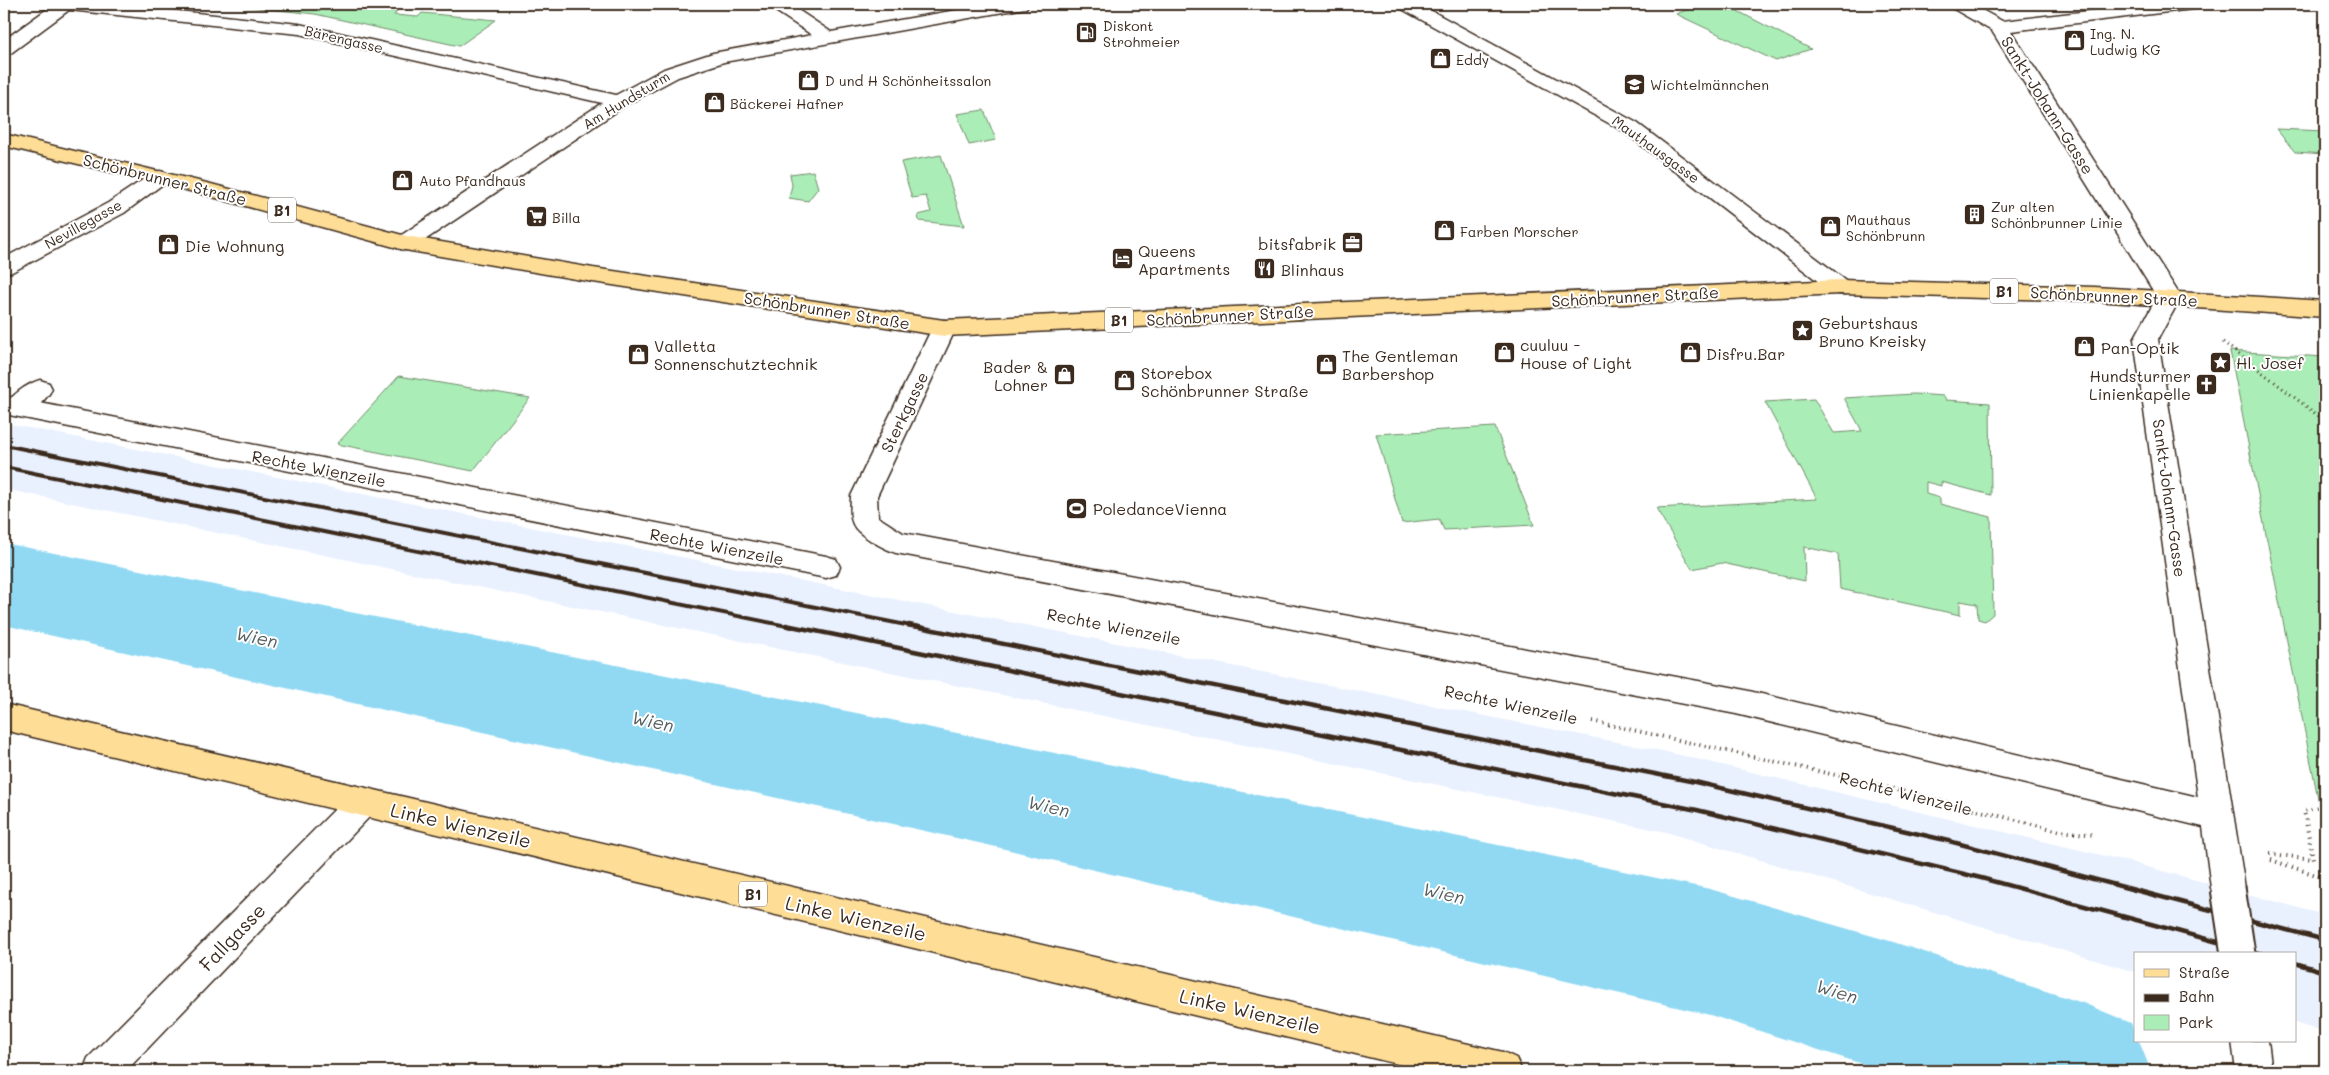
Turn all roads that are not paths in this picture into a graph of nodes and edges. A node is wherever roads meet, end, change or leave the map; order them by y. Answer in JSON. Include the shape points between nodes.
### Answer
{"nodes":[{"id":1,"x":64,"y":4,"type":"edge"},
{"id":2,"x":777,"y":4,"type":"edge"},
{"id":3,"x":910,"y":4,"type":"edge"},
{"id":4,"x":1020,"y":4,"type":"edge"},
{"id":5,"x":1406,"y":4,"type":"edge"},
{"id":6,"x":1958,"y":4,"type":"edge"},
{"id":7,"x":2193,"y":4,"type":"edge"},
{"id":8,"x":906,"y":25,"type":"junction"},
{"id":9,"x":1999,"y":26,"type":"junction"},
{"id":10,"x":830,"y":39,"type":"junction"},
{"id":11,"x":4,"y":49,"type":"edge"},
{"id":12,"x":619,"y":101,"type":"junction"},
{"id":13,"x":4,"y":140,"type":"edge"},
{"id":14,"x":160,"y":177,"type":"junction"},
{"id":15,"x":405,"y":243,"type":"junction"},
{"id":16,"x":4,"y":268,"type":"edge"},
{"id":17,"x":1840,"y":287,"type":"junction"},
{"id":18,"x":2169,"y":297,"type":"junction"},
{"id":19,"x":2325,"y":309,"type":"edge"},
{"id":20,"x":944,"y":328,"type":"junction"},
{"id":21,"x":40,"y":389,"type":"dead end"},
{"id":22,"x":10,"y":406,"type":"edge"},
{"id":23,"x":826,"y":567,"type":"dead end"},
{"id":24,"x":4,"y":717,"type":"edge"},
{"id":25,"x":363,"y":802,"type":"junction"},
{"id":26,"x":2217,"y":816,"type":"junction"},
{"id":27,"x":2238,"y":952,"type":"edge"},
{"id":28,"x":2250,"y":1042,"type":"edge"},
{"id":29,"x":101,"y":1071,"type":"edge"},
{"id":30,"x":1503,"y":1071,"type":"edge"},
{"id":31,"x":2254,"y":1071,"type":"edge"}],
"edges":[{"from":1,"to":11,"type":"street"},
{"from":1,"to":12,"type":"street","name":"Bärengasse","via":[[299,29]]},
{"from":2,"to":10,"type":"street"},
{"from":3,"to":8,"type":"street"},
{"from":4,"to":8,"type":"street","name":"Am Hundsturm"},
{"from":5,"to":17,"type":"street","name":"Mauthausgasse","via":[[1630,127]]},
{"from":6,"to":9,"type":"street","name":"Sankt-Johann-Gasse"},
{"from":7,"to":9,"type":"street"},
{"from":8,"to":10,"type":"street","name":"Am Hundsturm"},
{"from":9,"to":18,"type":"street","name":"Sankt-Johann-Gasse"},
{"from":10,"to":12,"type":"street","name":"Am Hundsturm","via":[[720,58],[671,73]]},
{"from":12,"to":15,"type":"street","name":"Am Hundsturm"},
{"from":13,"to":14,"type":"main road","name":"Schönbrunner Straße","number":"B1"},
{"from":14,"to":15,"type":"main road","name":"Schönbrunner Straße","number":"B1"},
{"from":14,"to":16,"type":"street","name":"Nevillegasse","via":[[116,208]]},
{"from":15,"to":20,"type":"main road","name":"Schönbrunner Straße","number":"B1"},
{"from":17,"to":18,"type":"main road","name":"Schönbrunner Straße","number":"B1"},
{"from":17,"to":20,"type":"main road","name":"Schönbrunner Straße","number":"B1"},
{"from":18,"to":19,"type":"main road","name":"Schönbrunner Straße","number":"B1"},
{"from":18,"to":26,"type":"street","name":"Sankt-Johann-Gasse","via":[[2146,339]]},
{"from":20,"to":26,"type":"street","name":"Sterkgasse","via":[[864,496],[865,522],[896,542],[1736,701]]},
{"from":21,"to":22,"type":"street"},
{"from":22,"to":23,"type":"street","name":"Rechte Wienzeile"},
{"from":24,"to":25,"type":"main road","name":"Linke Wienzeile","number":"B1"},
{"from":25,"to":29,"type":"street","name":"Fallgasse"},
{"from":25,"to":30,"type":"main road","name":"Linke Wienzeile","number":"B1"},
{"from":26,"to":27,"type":"street","name":"Sankt-Johann-Gasse","bridge":true},
{"from":28,"to":31,"type":"street"}]}
